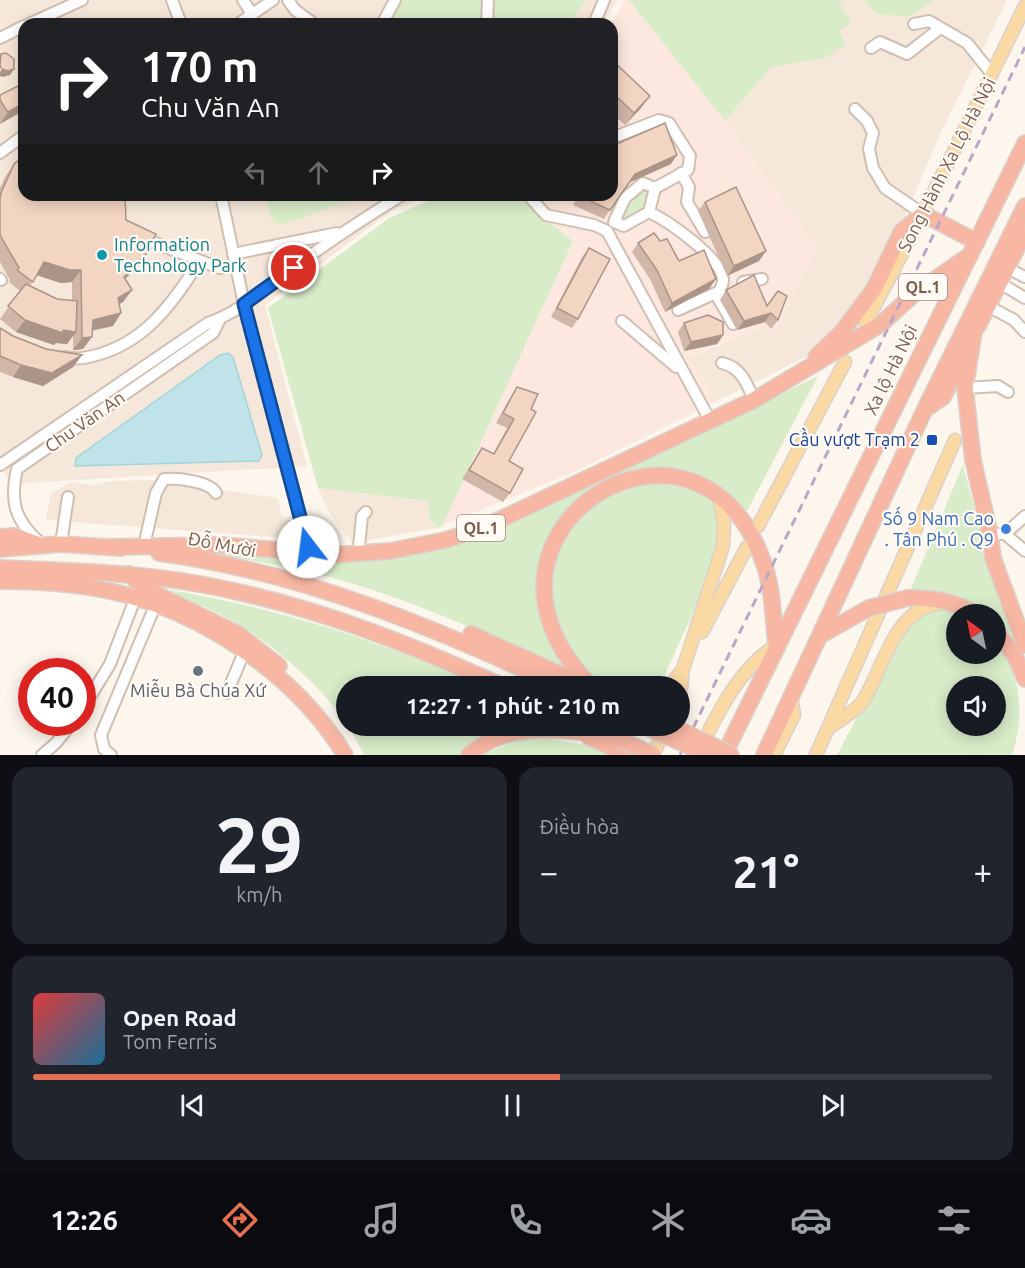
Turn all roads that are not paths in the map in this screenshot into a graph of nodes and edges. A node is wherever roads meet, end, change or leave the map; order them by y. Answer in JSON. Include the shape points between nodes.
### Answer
{"nodes":[{"id":1,"x":82,"y":0,"type":"edge"},
{"id":2,"x":172,"y":0,"type":"edge"},
{"id":3,"x":243,"y":0,"type":"edge"},
{"id":4,"x":273,"y":0,"type":"edge"},
{"id":5,"x":288,"y":0,"type":"edge"},
{"id":6,"x":396,"y":0,"type":"edge"},
{"id":7,"x":488,"y":0,"type":"edge"},
{"id":8,"x":604,"y":0,"type":"edge"},
{"id":9,"x":1025,"y":6,"type":"edge"},
{"id":10,"x":252,"y":15,"type":"junction"},
{"id":11,"x":43,"y":18,"type":"edge"},
{"id":12,"x":179,"y":18,"type":"edge"},
{"id":13,"x":247,"y":18,"type":"edge"},
{"id":14,"x":306,"y":18,"type":"edge"},
{"id":15,"x":386,"y":18,"type":"edge"},
{"id":16,"x":487,"y":18,"type":"edge"},
{"id":17,"x":597,"y":18,"type":"edge"},
{"id":18,"x":914,"y":24,"type":"dead end"},
{"id":19,"x":939,"y":28,"type":"junction"},
{"id":20,"x":18,"y":30,"type":"edge"},
{"id":21,"x":0,"y":38,"type":"edge"},
{"id":22,"x":871,"y":48,"type":"dead end"},
{"id":23,"x":992,"y":74,"type":"junction"},
{"id":24,"x":855,"y":110,"type":"dead end"},
{"id":25,"x":618,"y":136,"type":"edge"},
{"id":26,"x":18,"y":139,"type":"edge"},
{"id":27,"x":1025,"y":143,"type":"edge"},
{"id":28,"x":1,"y":151,"type":"edge"},
{"id":29,"x":681,"y":173,"type":"junction"},
{"id":30,"x":655,"y":188,"type":"junction"},
{"id":31,"x":222,"y":201,"type":"edge"},
{"id":32,"x":392,"y":201,"type":"edge"},
{"id":33,"x":533,"y":201,"type":"edge"},
{"id":34,"x":1025,"y":206,"type":"edge"},
{"id":35,"x":648,"y":212,"type":"junction"},
{"id":36,"x":923,"y":214,"type":"junction"},
{"id":37,"x":618,"y":225,"type":"junction"},
{"id":38,"x":344,"y":231,"type":"junction"},
{"id":39,"x":705,"y":232,"type":"dead end"},
{"id":40,"x":1025,"y":232,"type":"edge"},
{"id":41,"x":131,"y":234,"type":"edge"},
{"id":42,"x":613,"y":242,"type":"junction"},
{"id":43,"x":974,"y":249,"type":"junction"},
{"id":44,"x":233,"y":254,"type":"junction"},
{"id":45,"x":200,"y":261,"type":"junction"},
{"id":46,"x":236,"y":266,"type":"junction"},
{"id":47,"x":1007,"y":268,"type":"junction"},
{"id":48,"x":1025,"y":277,"type":"edge"},
{"id":49,"x":762,"y":279,"type":"dead end"},
{"id":50,"x":999,"y":283,"type":"junction"},
{"id":51,"x":718,"y":295,"type":"junction"},
{"id":52,"x":1025,"y":298,"type":"edge"},
{"id":53,"x":984,"y":303,"type":"junction"},
{"id":54,"x":244,"y":304,"type":"junction"},
{"id":55,"x":678,"y":310,"type":"edge"},
{"id":56,"x":220,"y":319,"type":"junction"},
{"id":57,"x":622,"y":321,"type":"dead end"},
{"id":58,"x":866,"y":322,"type":"dead end"},
{"id":59,"x":733,"y":324,"type":"dead end"},
{"id":60,"x":1025,"y":332,"type":"edge"},
{"id":61,"x":973,"y":337,"type":"junction"},
{"id":62,"x":48,"y":353,"type":"edge"},
{"id":63,"x":845,"y":362,"type":"dead end"},
{"id":64,"x":722,"y":363,"type":"dead end"},
{"id":65,"x":683,"y":373,"type":"junction"},
{"id":66,"x":794,"y":377,"type":"junction"},
{"id":67,"x":965,"y":388,"type":"junction"},
{"id":68,"x":1008,"y":392,"type":"dead end"},
{"id":69,"x":754,"y":400,"type":"junction"},
{"id":70,"x":735,"y":409,"type":"junction"},
{"id":71,"x":925,"y":409,"type":"junction"},
{"id":72,"x":706,"y":413,"type":"junction"},
{"id":73,"x":955,"y":440,"type":"dead end"},
{"id":74,"x":4,"y":462,"type":"edge"},
{"id":75,"x":17,"y":469,"type":"junction"},
{"id":76,"x":216,"y":493,"type":"dead end"},
{"id":77,"x":719,"y":495,"type":"junction"},
{"id":78,"x":68,"y":497,"type":"dead end"},
{"id":79,"x":366,"y":512,"type":"dead end"},
{"id":80,"x":1025,"y":516,"type":"edge"},
{"id":81,"x":758,"y":526,"type":"dead end"},
{"id":82,"x":998,"y":534,"type":"junction"},
{"id":83,"x":0,"y":537,"type":"edge"},
{"id":84,"x":61,"y":544,"type":"junction"},
{"id":85,"x":43,"y":546,"type":"junction"},
{"id":86,"x":151,"y":546,"type":"junction"},
{"id":87,"x":112,"y":547,"type":"junction"},
{"id":88,"x":359,"y":547,"type":"junction"},
{"id":89,"x":747,"y":547,"type":"dead end"},
{"id":90,"x":0,"y":549,"type":"edge"},
{"id":91,"x":309,"y":551,"type":"junction"},
{"id":92,"x":1025,"y":551,"type":"edge"},
{"id":93,"x":0,"y":568,"type":"edge"},
{"id":94,"x":129,"y":574,"type":"junction"},
{"id":95,"x":0,"y":581,"type":"edge"},
{"id":96,"x":135,"y":599,"type":"junction"},
{"id":97,"x":951,"y":602,"type":"junction"},
{"id":98,"x":955,"y":604,"type":"edge"},
{"id":99,"x":155,"y":606,"type":"junction"},
{"id":100,"x":1025,"y":625,"type":"edge"},
{"id":101,"x":821,"y":635,"type":"junction"},
{"id":102,"x":1006,"y":644,"type":"edge"},
{"id":103,"x":776,"y":645,"type":"junction"},
{"id":104,"x":1025,"y":645,"type":"edge"},
{"id":105,"x":244,"y":652,"type":"junction"},
{"id":106,"x":683,"y":669,"type":"junction"},
{"id":107,"x":480,"y":676,"type":"edge"},
{"id":108,"x":538,"y":676,"type":"edge"},
{"id":109,"x":565,"y":676,"type":"edge"},
{"id":110,"x":582,"y":676,"type":"edge"},
{"id":111,"x":678,"y":676,"type":"edge"},
{"id":112,"x":682,"y":676,"type":"edge"},
{"id":113,"x":1025,"y":679,"type":"edge"},
{"id":114,"x":96,"y":687,"type":"edge"},
{"id":115,"x":227,"y":693,"type":"dead end"},
{"id":116,"x":791,"y":697,"type":"junction"},
{"id":117,"x":829,"y":728,"type":"junction"},
{"id":118,"x":690,"y":735,"type":"edge"},
{"id":119,"x":62,"y":736,"type":"edge"},
{"id":120,"x":502,"y":736,"type":"edge"},
{"id":121,"x":598,"y":736,"type":"edge"},
{"id":122,"x":645,"y":736,"type":"edge"},
{"id":123,"x":662,"y":736,"type":"edge"},
{"id":124,"x":667,"y":736,"type":"edge"},
{"id":125,"x":618,"y":745,"type":"edge"},
{"id":126,"x":42,"y":755,"type":"edge"},
{"id":127,"x":111,"y":755,"type":"edge"},
{"id":128,"x":345,"y":755,"type":"edge"},
{"id":129,"x":355,"y":755,"type":"edge"},
{"id":130,"x":469,"y":755,"type":"edge"},
{"id":131,"x":636,"y":755,"type":"edge"},
{"id":132,"x":653,"y":755,"type":"edge"},
{"id":133,"x":697,"y":755,"type":"edge"},
{"id":134,"x":708,"y":755,"type":"edge"},
{"id":135,"x":724,"y":755,"type":"edge"},
{"id":136,"x":732,"y":755,"type":"edge"},
{"id":137,"x":764,"y":755,"type":"edge"},
{"id":138,"x":774,"y":755,"type":"edge"},
{"id":139,"x":816,"y":755,"type":"edge"}],
"edges":[{"from":1,"to":11,"type":"street"},
{"from":2,"to":12,"type":"street"},
{"from":3,"to":10,"type":"street"},
{"from":4,"to":10,"type":"street"},
{"from":5,"to":14,"type":"street"},
{"from":6,"to":15,"type":"street"},
{"from":7,"to":16,"type":"street"},
{"from":8,"to":17,"type":"street"},
{"from":9,"to":23,"type":"main road","name":"Song Hành Xa Lộ Hà Nội"},
{"from":10,"to":13,"type":"street"},
{"from":18,"to":19,"type":"street","via":[[925,20]]},
{"from":19,"to":22,"type":"street","via":[[907,54],[880,42]]},
{"from":19,"to":23,"type":"street","via":[[968,43]]},
{"from":20,"to":21,"type":"street"},
{"from":23,"to":36,"type":"main road","name":"Song Hành Xa Lộ Hà Nội"},
{"from":24,"to":36,"type":"street","via":[[873,133],[869,149],[873,168],[885,188]]},
{"from":25,"to":29,"type":"street","via":[[659,120],[669,123],[690,156],[688,170]]},
{"from":26,"to":28,"type":"street"},
{"from":27,"to":43,"type":"highway","name":"Xa lộ Hà Nội","number":"QL.1"},
{"from":29,"to":30,"type":"street"},
{"from":29,"to":39,"type":"street","via":[[689,187],[687,202]]},
{"from":30,"to":35,"type":"street"},
{"from":30,"to":37,"type":"street","via":[[643,183],[624,198],[614,222]]},
{"from":31,"to":44,"type":"street"},
{"from":32,"to":38,"type":"street","name":"Chu Văn An"},
{"from":33,"to":42,"type":"street","via":[[546,215],[602,227]]},
{"from":34,"to":53,"type":"highway"},
{"from":35,"to":37,"type":"street","via":[[624,226]]},
{"from":35,"to":51,"type":"street","via":[[666,220],[717,264],[723,282]]},
{"from":36,"to":43,"type":"highway"},
{"from":36,"to":58,"type":"main road","name":"Song Hành Xa Lộ Hà Nội"},
{"from":36,"to":66,"type":"highway","via":[[902,231],[874,289],[842,332]]},
{"from":37,"to":42,"type":"street"},
{"from":38,"to":44,"type":"street","name":"Chu Văn An"},
{"from":38,"to":54,"type":"street","name":"Chu Văn An"},
{"from":40,"to":47,"type":"highway"},
{"from":41,"to":45,"type":"street"},
{"from":42,"to":65,"type":"street"},
{"from":43,"to":66,"type":"highway","number":"QL.1","via":[[881,324]]},
{"from":43,"to":103,"type":"highway","name":"Xa lộ Hà Nội"},
{"from":44,"to":46,"type":"street"},
{"from":45,"to":46,"type":"street","via":[[219,268]]},
{"from":45,"to":62,"type":"street","via":[[157,318],[120,348],[77,358]]},
{"from":46,"to":54,"type":"street"},
{"from":47,"to":48,"type":"street"},
{"from":47,"to":50,"type":"highway"},
{"from":49,"to":51,"type":"street","via":[[749,279]]},
{"from":50,"to":52,"type":"street"},
{"from":50,"to":53,"type":"highway"},
{"from":51,"to":55,"type":"street"},
{"from":51,"to":59,"type":"street"},
{"from":53,"to":60,"type":"street","via":[[1014,320]]},
{"from":53,"to":61,"type":"highway"},
{"from":53,"to":71,"type":"highway"},
{"from":54,"to":56,"type":"street","name":"Chu Văn An"},
{"from":54,"to":91,"type":"street"},
{"from":56,"to":74,"type":"street","name":"Chu Văn An","via":[[208,323]]},
{"from":56,"to":75,"type":"street","name":"Chu Văn An","via":[[213,333]]},
{"from":57,"to":65,"type":"street"},
{"from":61,"to":67,"type":"highway"},
{"from":61,"to":71,"type":"highway","via":[[943,397]]},
{"from":63,"to":81,"type":"main road"},
{"from":64,"to":69,"type":"street","via":[[731,365],[745,379]]},
{"from":65,"to":72,"type":"street"},
{"from":66,"to":69,"type":"highway","number":"QL.1"},
{"from":67,"to":68,"type":"street","via":[[998,386]]},
{"from":67,"to":82,"type":"highway","via":[[973,460]]},
{"from":69,"to":70,"type":"highway","number":"QL.1"},
{"from":70,"to":72,"type":"highway","number":"QL.1","via":[[715,408]]},
{"from":70,"to":91,"type":"highway","number":"QL.1","via":[[484,527],[446,540],[390,551]]},
{"from":71,"to":101,"type":"highway"},
{"from":72,"to":88,"type":"highway","number":"QL.1","via":[[479,521],[444,534]]},
{"from":73,"to":117,"type":"main road"},
{"from":74,"to":75,"type":"street"},
{"from":75,"to":85,"type":"street","via":[[14,511],[20,523]]},
{"from":76,"to":86,"type":"street","via":[[175,478],[164,479],[156,493]]},
{"from":77,"to":103,"type":"highway","number":"QL.1","via":[[742,521],[764,564]]},
{"from":77,"to":106,"type":"main road","via":[[723,546]]},
{"from":77,"to":110,"type":"highway","number":"QL.1","via":[[689,480],[656,475],[631,478],[594,495],[565,522],[549,557],[546,611],[559,646]]},
{"from":78,"to":84,"type":"street"},
{"from":79,"to":88,"type":"street","via":[[362,516]]},
{"from":80,"to":82,"type":"street"},
{"from":82,"to":92,"type":"street"},
{"from":82,"to":100,"type":"highway"},
{"from":82,"to":104,"type":"highway","via":[[993,558]]},
{"from":83,"to":85,"type":"highway","name":"Đỗ Mười","number":"QL.1","via":[[15,536]]},
{"from":84,"to":85,"type":"highway","name":"Đỗ Mười","number":"QL.1"},
{"from":84,"to":87,"type":"highway","name":"Đỗ Mười","number":"QL.1"},
{"from":85,"to":90,"type":"highway","number":"QL.1"},
{"from":86,"to":87,"type":"highway","number":"QL.1"},
{"from":86,"to":91,"type":"highway","number":"QL.1"},
{"from":86,"to":109,"type":"highway","name":"Đỗ Mười","number":"QL.1","via":[[337,587],[478,637]]},
{"from":87,"to":108,"type":"highway","name":"Đỗ Mười","number":"QL.1","via":[[216,563],[318,588],[463,641]]},
{"from":88,"to":91,"type":"highway","number":"QL.1"},
{"from":89,"to":106,"type":"main road"},
{"from":93,"to":94,"type":"highway"},
{"from":94,"to":107,"type":"highway","via":[[278,601],[335,618]]},
{"from":94,"to":129,"type":"highway","via":[[144,588],[238,634],[264,652],[321,707]]},
{"from":95,"to":96,"type":"highway","via":[[66,584]]},
{"from":96,"to":99,"type":"highway"},
{"from":96,"to":114,"type":"street","via":[[110,664]]},
{"from":97,"to":98,"type":"highway"},
{"from":97,"to":101,"type":"highway","bridge":true,"via":[[908,598],[869,608]]},
{"from":97,"to":117,"type":"main road","via":[[931,604],[908,617],[862,702]]},
{"from":99,"to":105,"type":"highway"},
{"from":99,"to":127,"type":"street","via":[[101,735],[104,749]]},
{"from":101,"to":116,"type":"highway"},
{"from":102,"to":113,"type":"highway"},
{"from":103,"to":133,"type":"main road","name":"Xa lộ Hà Nội","via":[[757,656],[714,721]]},
{"from":103,"to":135,"type":"highway","name":"Xa lộ Hà Nội"},
{"from":105,"to":115,"type":"street"},
{"from":105,"to":128,"type":"highway","via":[[294,693]]},
{"from":106,"to":111,"type":"main road"},
{"from":106,"to":112,"type":"main road"},
{"from":116,"to":137,"type":"highway"},
{"from":116,"to":138,"type":"main road","via":[[794,715]]},
{"from":117,"to":139,"type":"main road"},
{"from":118,"to":136,"type":"highway","bridge":true},
{"from":119,"to":126,"type":"street"},
{"from":120,"to":130,"type":"highway"},
{"from":121,"to":125,"type":"highway"},
{"from":122,"to":131,"type":"main road"},
{"from":123,"to":132,"type":"main road"},
{"from":124,"to":134,"type":"highway","bridge":true},
{"from":125,"to":132,"type":"highway","bridge":true}]}
